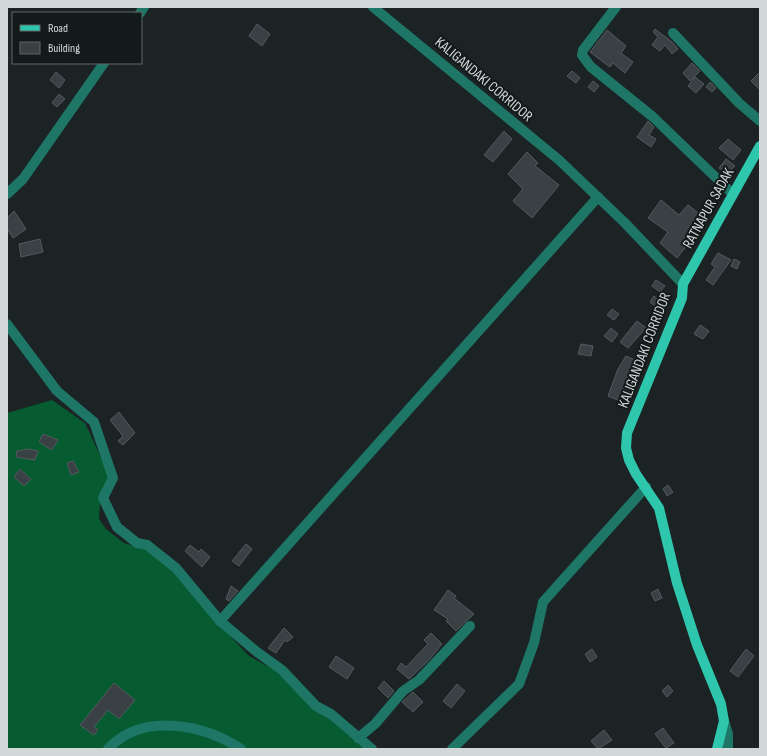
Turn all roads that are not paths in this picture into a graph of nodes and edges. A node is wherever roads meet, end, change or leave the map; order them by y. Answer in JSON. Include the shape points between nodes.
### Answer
{"nodes":[{"id":1,"x":373,"y":7,"type":"edge"},
{"id":2,"x":616,"y":7,"type":"edge"},
{"id":3,"x":673,"y":33,"type":"dead end"},
{"id":4,"x":103,"y":64,"type":"edge"},
{"id":5,"x":760,"y":121,"type":"edge"},
{"id":6,"x":760,"y":146,"type":"edge"},
{"id":7,"x":7,"y":194,"type":"edge"},
{"id":8,"x":733,"y":194,"type":"junction"},
{"id":9,"x":598,"y":197,"type":"junction"},
{"id":10,"x":683,"y":284,"type":"junction"},
{"id":11,"x":7,"y":324,"type":"edge"},
{"id":12,"x":646,"y":487,"type":"junction"},
{"id":13,"x":220,"y":621,"type":"junction"},
{"id":14,"x":470,"y":626,"type":"dead end"},
{"id":15,"x":724,"y":721,"type":"junction"},
{"id":16,"x":358,"y":738,"type":"junction"},
{"id":17,"x":108,"y":749,"type":"edge"},
{"id":18,"x":241,"y":749,"type":"edge"},
{"id":19,"x":372,"y":749,"type":"edge"},
{"id":20,"x":452,"y":749,"type":"edge"},
{"id":21,"x":717,"y":749,"type":"edge"},
{"id":22,"x":728,"y":749,"type":"edge"}],
"edges":[{"from":1,"to":9,"type":"street","name":"KALIGANDAKI CORRIDOR","via":[[559,160]]},
{"from":2,"to":8,"type":"street","via":[[583,50],[582,55],[591,67],[653,117]]},
{"from":3,"to":5,"type":"street","via":[[739,103]]},
{"from":4,"to":7,"type":"street","via":[[23,179]]},
{"from":6,"to":8,"type":"main road","name":"RATNAPUR SADAK"},
{"from":8,"to":10,"type":"main road","name":"RATNAPUR SADAK"},
{"from":9,"to":10,"type":"street","name":"KALIGANDAKI CORRIDOR"},
{"from":9,"to":13,"type":"street"},
{"from":10,"to":12,"type":"main road","name":"KALIGANDAKI CORRIDOR","via":[[682,298],[627,433],[626,448],[629,460]]},
{"from":11,"to":13,"type":"street","via":[[57,391],[94,422],[113,478],[103,498],[117,526],[137,543],[147,545],[176,568]]},
{"from":12,"to":15,"type":"main road","name":"KALIGANDAKI CORRIDOR","via":[[659,508],[677,583],[697,645],[721,704]]},
{"from":12,"to":20,"type":"street","via":[[543,602],[534,643],[519,684]]},
{"from":13,"to":16,"type":"street","via":[[282,670],[316,706],[331,714]]},
{"from":14,"to":16,"type":"street","via":[[420,680],[403,691],[376,724]]},
{"from":15,"to":21,"type":"main road","name":"KALIGANDAKI CORRIDOR"},
{"from":15,"to":22,"type":"street","via":[[728,734]]},
{"from":16,"to":19,"type":"street"},
{"from":17,"to":18,"type":"street","via":[[126,735],[163,724],[212,735]]}]}
